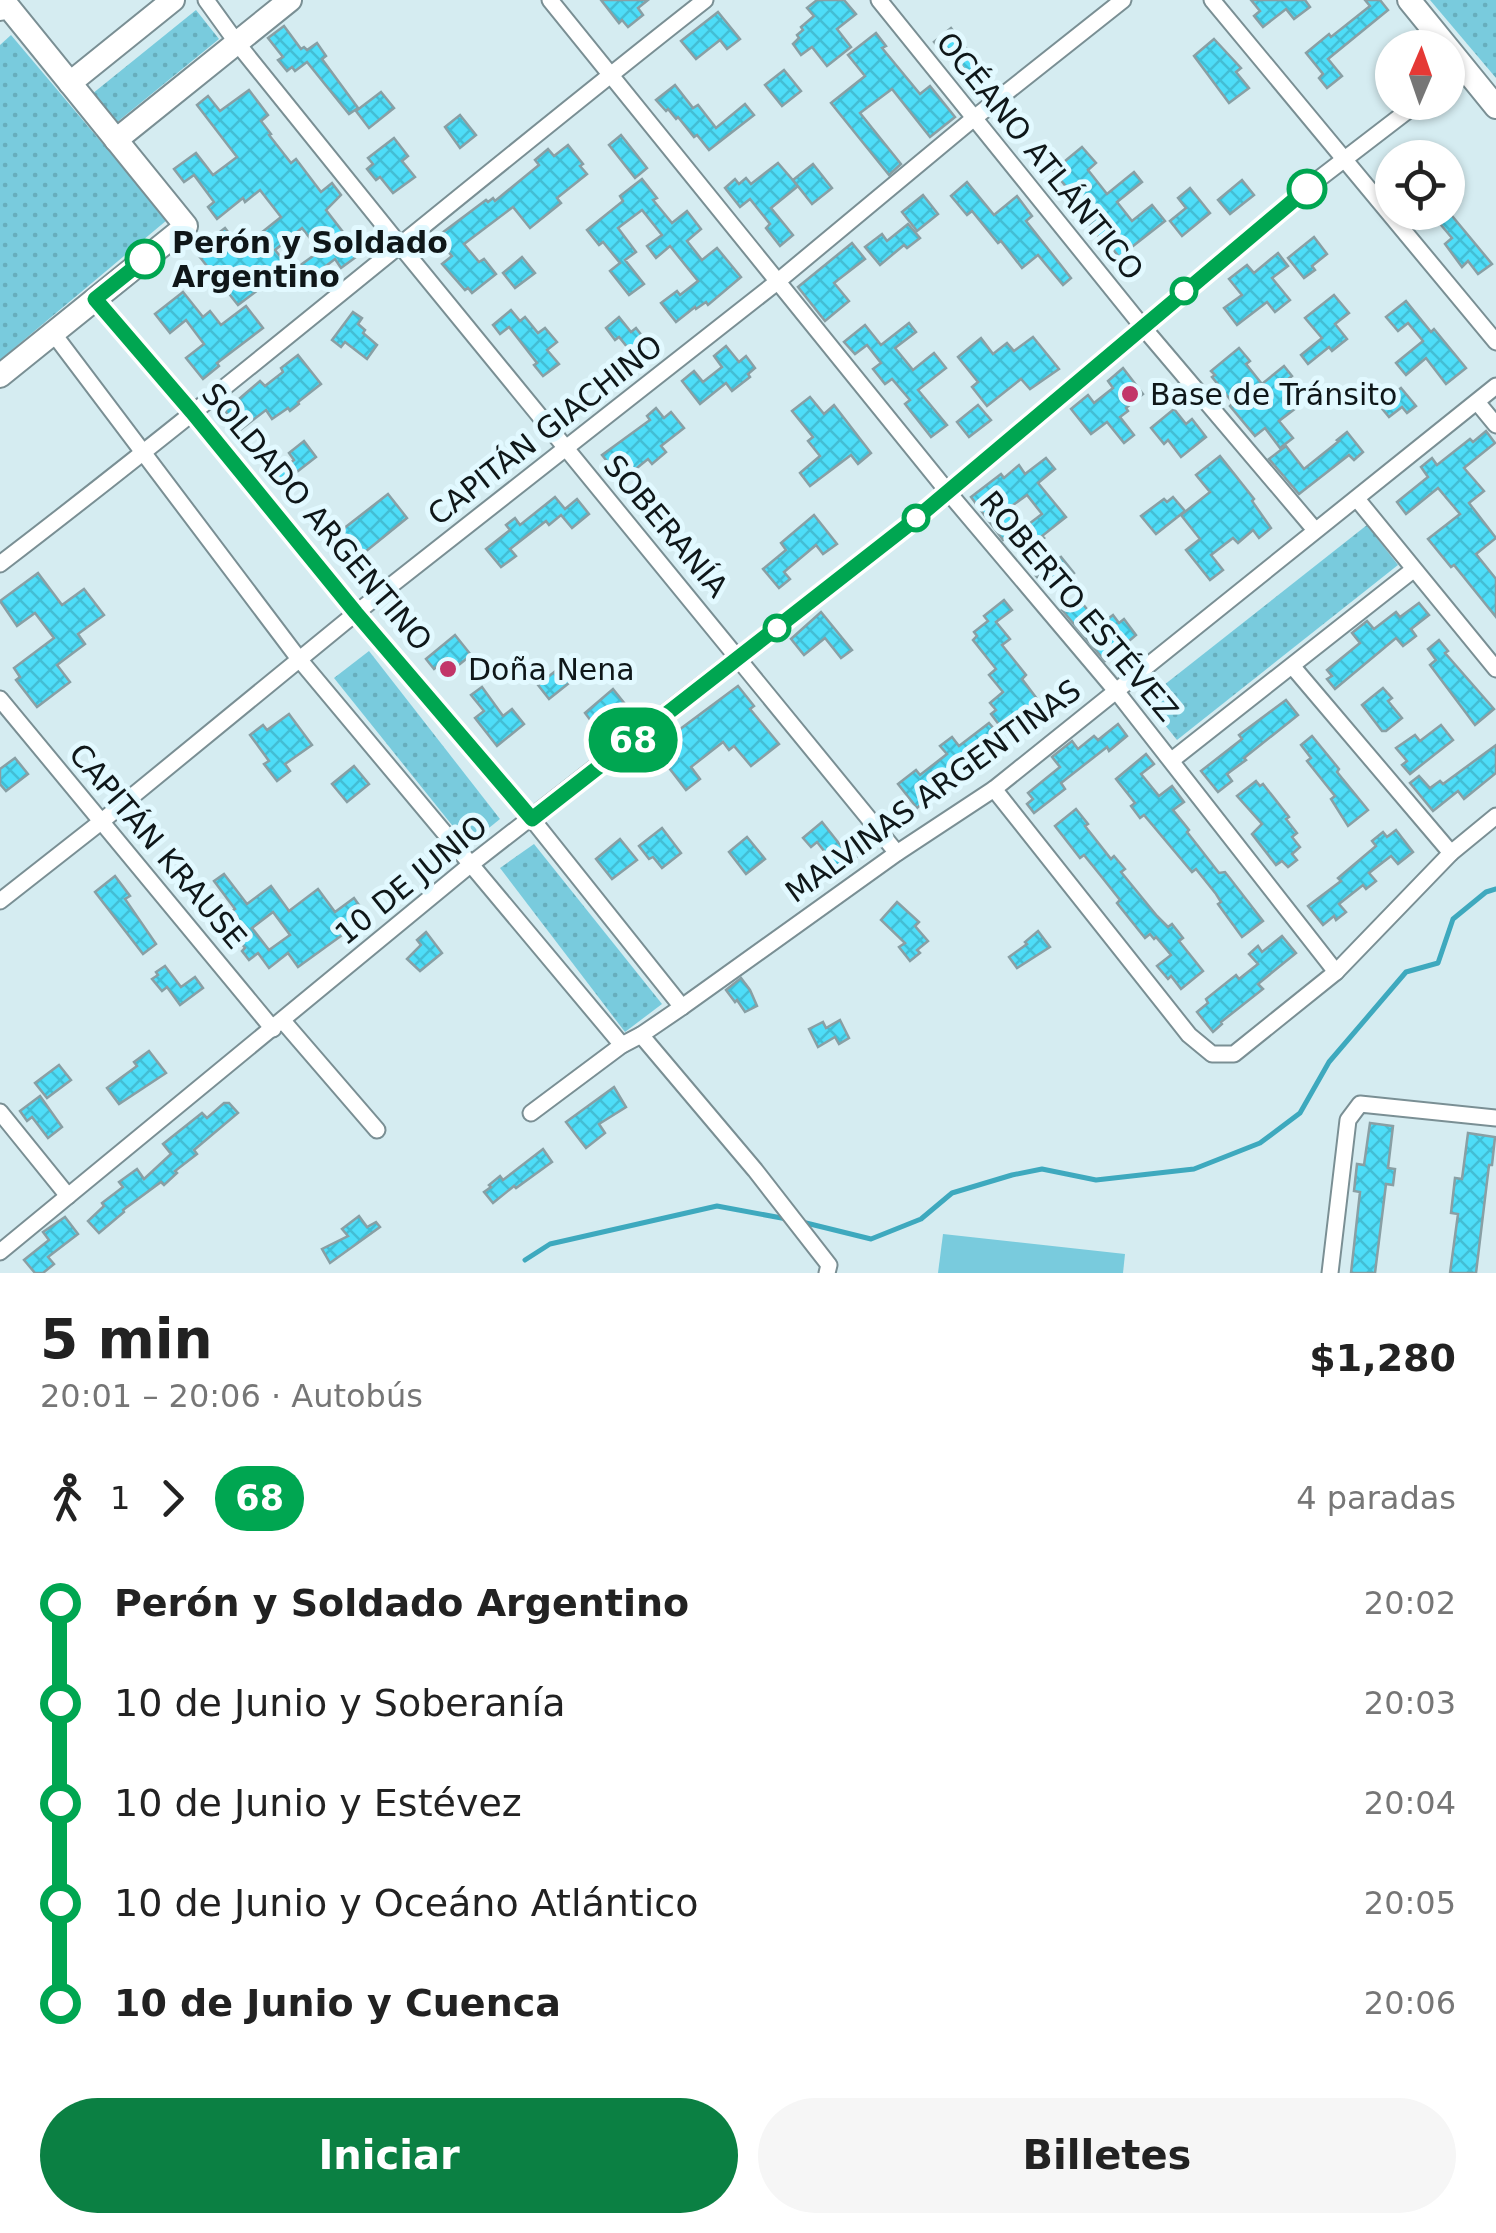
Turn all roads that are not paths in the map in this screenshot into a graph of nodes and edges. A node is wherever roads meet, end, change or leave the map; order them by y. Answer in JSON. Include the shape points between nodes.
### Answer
{"nodes":[{"id":1,"x":173,"y":0,"type":"edge"},
{"id":2,"x":206,"y":0,"type":"edge"},
{"id":3,"x":290,"y":0,"type":"edge"},
{"id":4,"x":550,"y":0,"type":"edge"},
{"id":5,"x":705,"y":0,"type":"edge"},
{"id":6,"x":880,"y":0,"type":"edge"},
{"id":7,"x":1123,"y":0,"type":"edge"},
{"id":8,"x":1212,"y":0,"type":"edge"},
{"id":9,"x":1409,"y":0,"type":"edge"},
{"id":10,"x":3,"y":6,"type":"edge"},
{"id":11,"x":1428,"y":30,"type":"edge"},
{"id":12,"x":237,"y":43,"type":"junction"},
{"id":13,"x":610,"y":74,"type":"junction"},
{"id":14,"x":1465,"y":81,"type":"edge"},
{"id":15,"x":70,"y":83,"type":"junction"},
{"id":16,"x":1496,"y":107,"type":"edge"},
{"id":17,"x":974,"y":119,"type":"junction"},
{"id":18,"x":1396,"y":120,"type":"edge"},
{"id":19,"x":116,"y":140,"type":"junction"},
{"id":20,"x":1346,"y":159,"type":"junction"},
{"id":21,"x":399,"y":244,"type":"junction"},
{"id":22,"x":777,"y":282,"type":"junction"},
{"id":23,"x":95,"y":299,"type":"junction"},
{"id":24,"x":1142,"y":326,"type":"junction"},
{"id":25,"x":53,"y":333,"type":"junction"},
{"id":26,"x":1496,"y":342,"type":"edge"},
{"id":27,"x":0,"y":376,"type":"edge"},
{"id":28,"x":1496,"y":386,"type":"edge"},
{"id":29,"x":1477,"y":402,"type":"junction"},
{"id":30,"x":192,"y":412,"type":"junction"},
{"id":31,"x":1496,"y":424,"type":"edge"},
{"id":32,"x":566,"y":448,"type":"junction"},
{"id":33,"x":144,"y":454,"type":"junction"},
{"id":34,"x":948,"y":492,"type":"junction"},
{"id":35,"x":1356,"y":499,"type":"junction"},
{"id":36,"x":1314,"y":530,"type":"junction"},
{"id":37,"x":0,"y":564,"type":"edge"},
{"id":38,"x":1413,"y":570,"type":"junction"},
{"id":39,"x":356,"y":613,"type":"junction"},
{"id":40,"x":738,"y":657,"type":"junction"},
{"id":41,"x":299,"y":659,"type":"junction"},
{"id":42,"x":1292,"y":667,"type":"junction"},
{"id":43,"x":1496,"y":669,"type":"edge"},
{"id":44,"x":1117,"y":692,"type":"junction"},
{"id":45,"x":0,"y":698,"type":"edge"},
{"id":46,"x":1172,"y":760,"type":"junction"},
{"id":47,"x":994,"y":789,"type":"junction"},
{"id":48,"x":1496,"y":816,"type":"edge"},
{"id":49,"x":532,"y":819,"type":"junction"},
{"id":50,"x":102,"y":821,"type":"junction"},
{"id":51,"x":897,"y":853,"type":"junction"},
{"id":52,"x":1451,"y":854,"type":"junction"},
{"id":53,"x":470,"y":865,"type":"junction"},
{"id":54,"x":0,"y":901,"type":"edge"},
{"id":55,"x":1336,"y":972,"type":"junction"},
{"id":56,"x":682,"y":1006,"type":"junction"},
{"id":57,"x":278,"y":1025,"type":"junction"},
{"id":58,"x":641,"y":1035,"type":"junction"},
{"id":59,"x":622,"y":1045,"type":"junction"},
{"id":60,"x":0,"y":1112,"type":"edge"},
{"id":61,"x":531,"y":1113,"type":"dead end"},
{"id":62,"x":1496,"y":1118,"type":"edge"},
{"id":63,"x":377,"y":1130,"type":"dead end"},
{"id":64,"x":68,"y":1196,"type":"junction"},
{"id":65,"x":0,"y":1252,"type":"edge"},
{"id":66,"x":828,"y":1273,"type":"edge"},
{"id":67,"x":1330,"y":1273,"type":"edge"}],
"edges":[{"from":1,"to":15,"type":"main road"},
{"from":2,"to":12,"type":"street","name":"SOBERANÍA"},
{"from":3,"to":12,"type":"main road"},
{"from":4,"to":13,"type":"street","name":"ROBERTO ESTÉVEZ"},
{"from":5,"to":13,"type":"street"},
{"from":6,"to":17,"type":"street","name":"OCÉANO ATLÁNTICO"},
{"from":7,"to":17,"type":"street","name":"CAPITÁN GIACHINO"},
{"from":8,"to":20,"type":"street"},
{"from":9,"to":11,"type":"main road"},
{"from":10,"to":15,"type":"main road"},
{"from":12,"to":19,"type":"main road"},
{"from":12,"to":21,"type":"street","name":"SOBERANÍA"},
{"from":13,"to":21,"type":"street"},
{"from":13,"to":22,"type":"street","name":"ROBERTO ESTÉVEZ"},
{"from":14,"to":16,"type":"main road"},
{"from":15,"to":19,"type":"main road"},
{"from":17,"to":22,"type":"street","name":"CAPITÁN GIACHINO"},
{"from":17,"to":24,"type":"street","name":"OCÉANO ATLÁNTICO"},
{"from":18,"to":20,"type":"street","name":"10 DE JUNIO"},
{"from":19,"to":23,"type":"main road","via":[[186,226]]},
{"from":20,"to":24,"type":"street","name":"10 DE JUNIO"},
{"from":20,"to":26,"type":"street"},
{"from":21,"to":30,"type":"street"},
{"from":21,"to":32,"type":"street","name":"SOBERANÍA"},
{"from":22,"to":32,"type":"street","name":"CAPITÁN GIACHINO"},
{"from":22,"to":34,"type":"street","name":"ROBERTO ESTÉVEZ"},
{"from":23,"to":25,"type":"main road"},
{"from":23,"to":30,"type":"street","name":"SOLDADO ARGENTINO"},
{"from":24,"to":34,"type":"street","name":"10 DE JUNIO"},
{"from":24,"to":36,"type":"street","name":"OCÉANO ATLÁNTICO"},
{"from":25,"to":27,"type":"main road"},
{"from":25,"to":33,"type":"street"},
{"from":28,"to":29,"type":"street","name":"MALVINAS ARGENTINAS"},
{"from":29,"to":31,"type":"street"},
{"from":29,"to":35,"type":"street","name":"MALVINAS ARGENTINAS"},
{"from":30,"to":33,"type":"street"},
{"from":30,"to":39,"type":"street","name":"SOLDADO ARGENTINO"},
{"from":32,"to":39,"type":"street","name":"CAPITÁN GIACHINO"},
{"from":32,"to":40,"type":"street","name":"SOBERANÍA"},
{"from":33,"to":37,"type":"street"},
{"from":33,"to":41,"type":"street"},
{"from":34,"to":40,"type":"street","name":"10 DE JUNIO"},
{"from":34,"to":44,"type":"street","name":"ROBERTO ESTÉVEZ"},
{"from":35,"to":36,"type":"street","name":"MALVINAS ARGENTINAS"},
{"from":35,"to":38,"type":"street"},
{"from":36,"to":44,"type":"street","name":"MALVINAS ARGENTINAS"},
{"from":38,"to":42,"type":"street"},
{"from":38,"to":43,"type":"street"},
{"from":39,"to":41,"type":"street","name":"CAPITÁN GIACHINO"},
{"from":39,"to":49,"type":"street","name":"SOLDADO ARGENTINO"},
{"from":40,"to":49,"type":"street","name":"10 DE JUNIO"},
{"from":40,"to":51,"type":"street","name":"SOBERANÍA"},
{"from":41,"to":50,"type":"street","name":"CAPITÁN GIACHINO"},
{"from":41,"to":53,"type":"street"},
{"from":42,"to":46,"type":"street"},
{"from":42,"to":52,"type":"street"},
{"from":44,"to":46,"type":"street","name":"ROBERTO ESTÉVEZ"},
{"from":44,"to":47,"type":"street","name":"MALVINAS ARGENTINAS"},
{"from":45,"to":50,"type":"street","name":"CAPITÁN KRAUSE"},
{"from":46,"to":55,"type":"street","name":"ROBERTO ESTÉVEZ"},
{"from":47,"to":51,"type":"street","name":"MALVINAS ARGENTINAS"},
{"from":47,"to":55,"type":"street","via":[[1189,1035],[1212,1054],[1234,1054]]},
{"from":48,"to":52,"type":"street"},
{"from":49,"to":53,"type":"street","name":"10 DE JUNIO"},
{"from":49,"to":56,"type":"street","name":"SOLDADO ARGENTINO"},
{"from":50,"to":54,"type":"street","name":"CAPITÁN GIACHINO"},
{"from":50,"to":57,"type":"street","name":"CAPITÁN KRAUSE"},
{"from":51,"to":56,"type":"street","name":"MALVINAS ARGENTINAS"},
{"from":52,"to":55,"type":"street"},
{"from":53,"to":57,"type":"street","name":"10 DE JUNIO"},
{"from":53,"to":59,"type":"street"},
{"from":56,"to":58,"type":"street","name":"MALVINAS ARGENTINAS"},
{"from":57,"to":63,"type":"street","name":"CAPITÁN KRAUSE"},
{"from":57,"to":64,"type":"street","name":"10 DE JUNIO"},
{"from":58,"to":59,"type":"street","name":"MALVINAS ARGENTINAS"},
{"from":58,"to":66,"type":"street","via":[[756,1170]]},
{"from":59,"to":61,"type":"street","name":"MALVINAS ARGENTINAS"},
{"from":60,"to":64,"type":"street"},
{"from":62,"to":67,"type":"street","via":[[1360,1104],[1348,1120]]},
{"from":64,"to":65,"type":"street","name":"10 DE JUNIO"}]}
